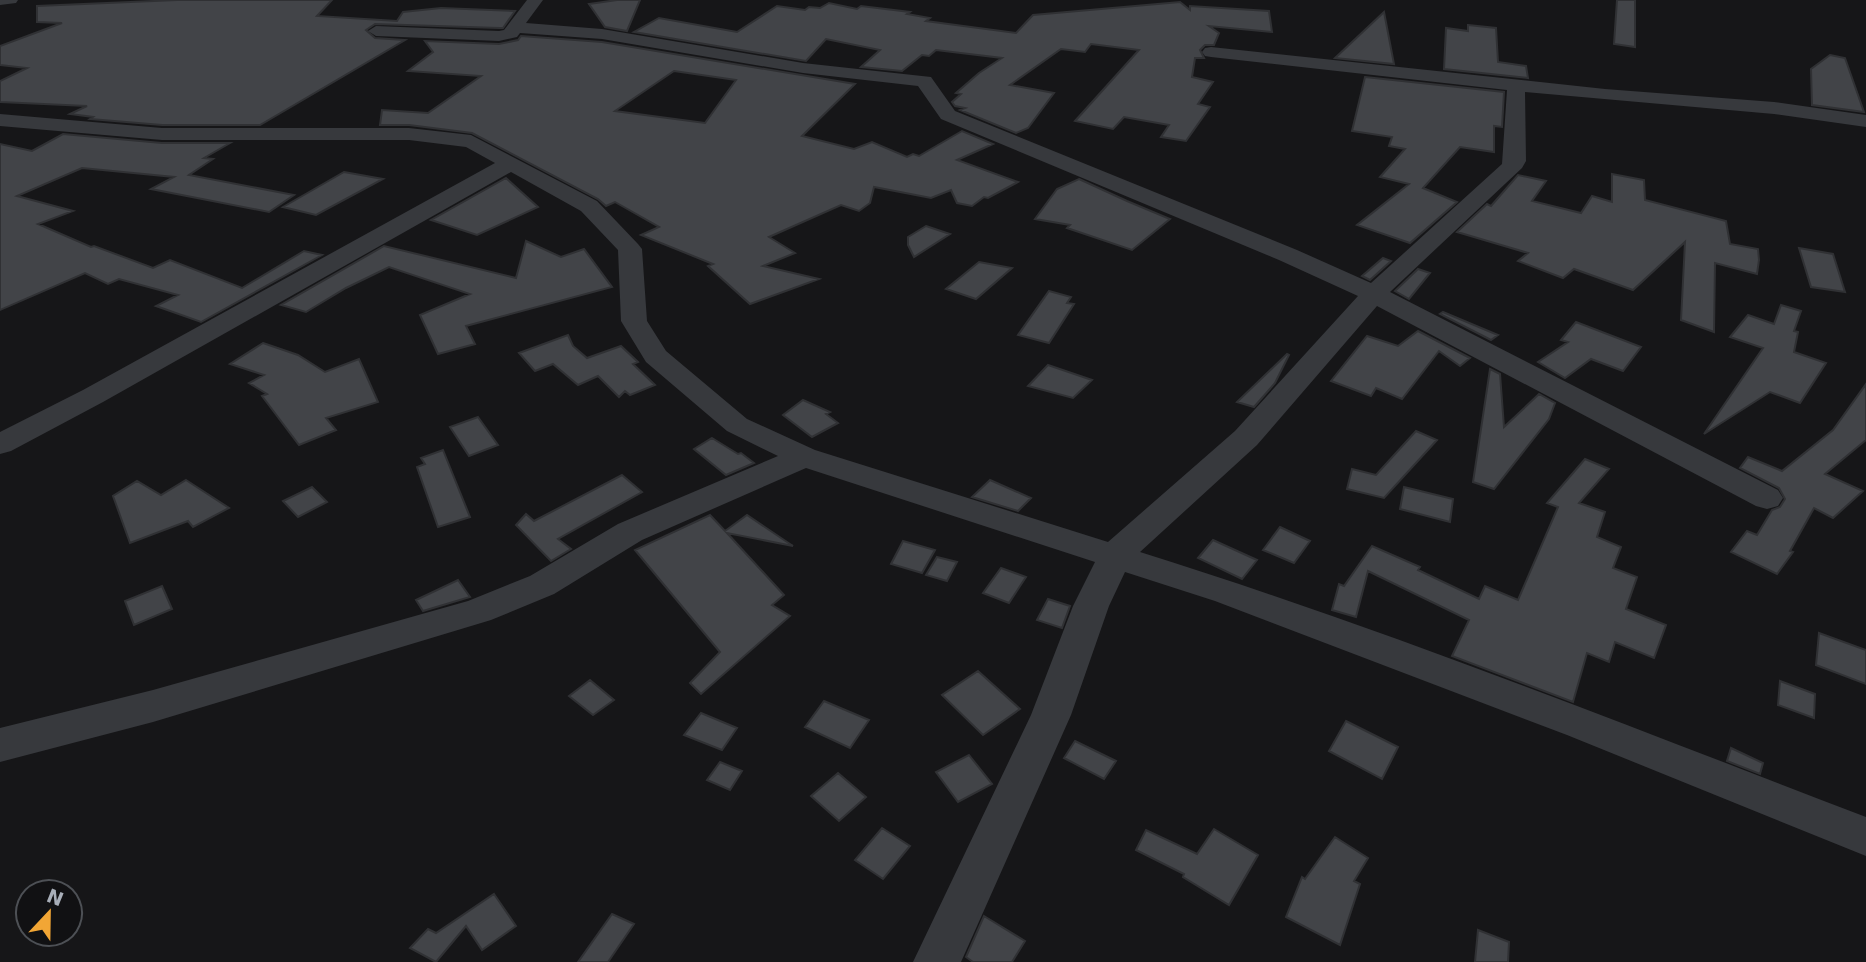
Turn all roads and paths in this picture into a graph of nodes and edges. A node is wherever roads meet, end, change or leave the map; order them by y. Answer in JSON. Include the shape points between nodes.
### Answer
{"nodes":[{"id":1,"x":10,"y":0,"type":"edge"},
{"id":2,"x":535,"y":0,"type":"edge"},
{"id":3,"x":0,"y":1,"type":"edge"},
{"id":4,"x":514,"y":27,"type":"junction"},
{"id":5,"x":376,"y":31,"type":"dead end"},
{"id":6,"x":1211,"y":52,"type":"dead end"},
{"id":7,"x":1516,"y":85,"type":"junction"},
{"id":8,"x":0,"y":120,"type":"edge"},
{"id":9,"x":1866,"y":121,"type":"edge"},
{"id":10,"x":511,"y":163,"type":"junction"},
{"id":11,"x":1374,"y":294,"type":"junction"},
{"id":12,"x":0,"y":444,"type":"edge"},
{"id":13,"x":804,"y":457,"type":"junction"},
{"id":14,"x":1767,"y":498,"type":"dead end"},
{"id":15,"x":1116,"y":554,"type":"junction"},
{"id":16,"x":0,"y":745,"type":"edge"},
{"id":17,"x":1866,"y":838,"type":"edge"},
{"id":18,"x":937,"y":962,"type":"edge"}],
"edges":[{"from":1,"to":3,"type":"street"},
{"from":2,"to":4,"type":"street"},
{"from":4,"to":5,"type":"street","via":[[511,33],[499,36]]},
{"from":4,"to":11,"type":"street","via":[[603,34],[803,68],[925,81],[948,116]]},
{"from":6,"to":7,"type":"street"},
{"from":7,"to":9,"type":"street","via":[[1774,108]]},
{"from":7,"to":11,"type":"street","via":[[1515,161],[1511,168]]},
{"from":8,"to":10,"type":"street","via":[[174,134],[443,136],[471,141]]},
{"from":10,"to":12,"type":"street"},
{"from":10,"to":13,"type":"street","via":[[589,206],[630,249],[634,321],[656,356],[737,425]]},
{"from":11,"to":14,"type":"street"},
{"from":11,"to":15,"type":"street","via":[[1246,438]]},
{"from":13,"to":15,"type":"street"},
{"from":13,"to":16,"type":"street","via":[[652,521],[542,585],[478,611],[153,706]]},
{"from":15,"to":17,"type":"street","via":[[1581,724]]},
{"from":15,"to":18,"type":"street","via":[[1051,715]]}]}
